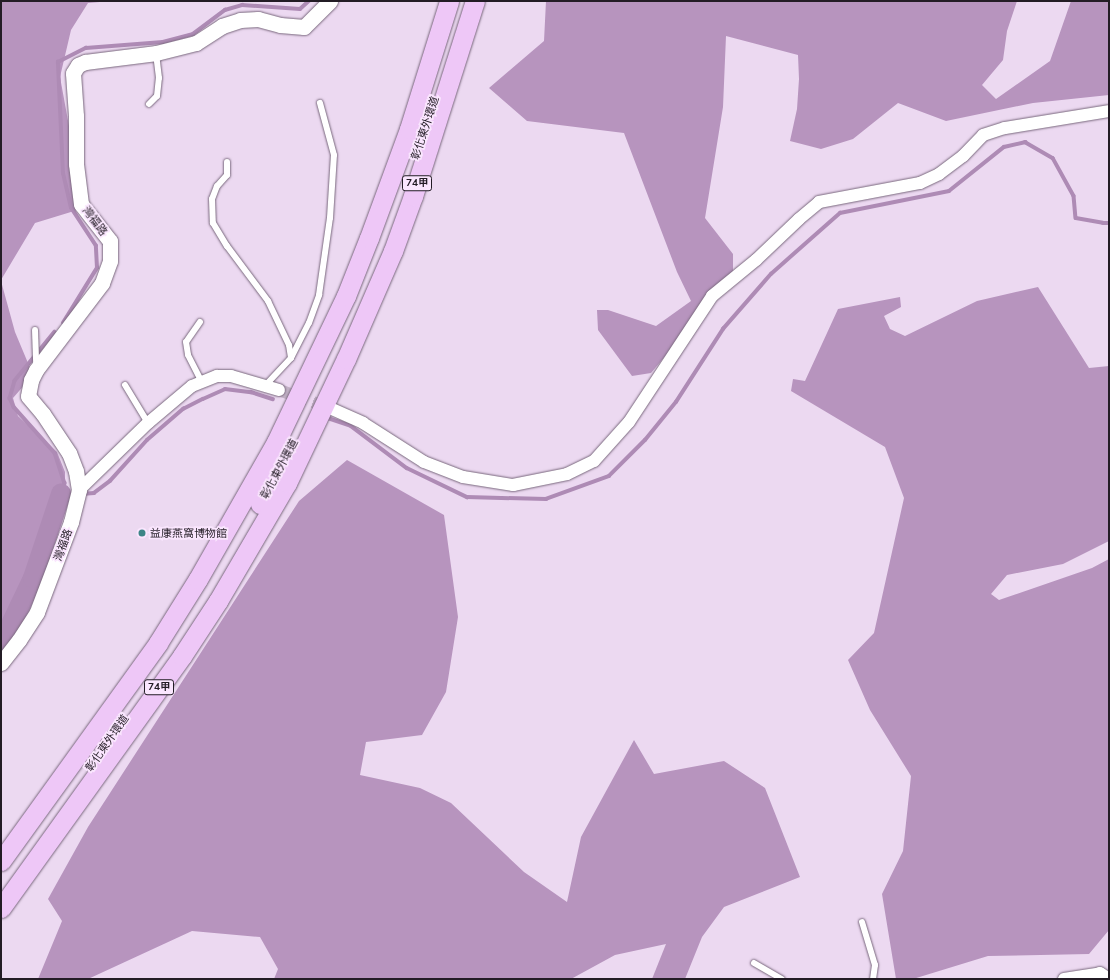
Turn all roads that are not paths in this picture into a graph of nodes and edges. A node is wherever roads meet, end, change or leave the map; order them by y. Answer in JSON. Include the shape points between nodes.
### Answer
{"nodes":[{"id":1,"x":330,"y":1,"type":"edge"},
{"id":2,"x":440,"y":1,"type":"edge"},
{"id":3,"x":449,"y":1,"type":"edge"},
{"id":4,"x":465,"y":1,"type":"edge"},
{"id":5,"x":475,"y":1,"type":"edge"},
{"id":6,"x":156,"y":53,"type":"junction"},
{"id":7,"x":320,"y":102,"type":"dead end"},
{"id":8,"x":149,"y":104,"type":"dead end"},
{"id":9,"x":1109,"y":111,"type":"edge"},
{"id":10,"x":227,"y":162,"type":"dead end"},
{"id":11,"x":200,"y":322,"type":"dead end"},
{"id":12,"x":35,"y":330,"type":"dead end"},
{"id":13,"x":291,"y":358,"type":"junction"},
{"id":14,"x":36,"y":370,"type":"junction"},
{"id":15,"x":202,"y":382,"type":"junction"},
{"id":16,"x":126,"y":385,"type":"dead end"},
{"id":17,"x":266,"y":385,"type":"junction"},
{"id":18,"x":280,"y":390,"type":"tunnel mouth"},
{"id":19,"x":332,"y":409,"type":"tunnel mouth"},
{"id":20,"x":148,"y":423,"type":"junction"},
{"id":21,"x":80,"y":490,"type":"junction"},
{"id":22,"x":1,"y":663,"type":"edge"},
{"id":23,"x":1,"y":847,"type":"edge"},
{"id":24,"x":1,"y":861,"type":"edge"},
{"id":25,"x":1,"y":890,"type":"edge"},
{"id":26,"x":1,"y":908,"type":"edge"},
{"id":27,"x":862,"y":922,"type":"dead end"},
{"id":28,"x":754,"y":963,"type":"dead end"},
{"id":29,"x":782,"y":979,"type":"edge"},
{"id":30,"x":873,"y":979,"type":"edge"},
{"id":31,"x":1064,"y":979,"type":"edge"},
{"id":32,"x":1109,"y":979,"type":"edge"}],
"edges":[{"from":1,"to":6,"type":"street","name":"灣福路","via":[[304,27],[280,25],[258,19],[240,20],[222,26],[196,43]]},
{"from":2,"to":23,"type":"main road","via":[[398,133],[358,241],[314,344],[268,439],[196,567]]},
{"from":3,"to":24,"type":"main road","name":"彰化東外環道","number":"74甲","via":[[409,129],[369,238],[331,328],[276,442],[198,579],[158,643]]},
{"from":4,"to":25,"type":"main road","name":"彰化東外環道","number":"74甲","via":[[422,136],[382,246],[337,355],[290,449],[235,549],[173,651]]},
{"from":5,"to":26,"type":"main road","number":"74甲","via":[[393,251],[356,339],[287,483],[218,601],[182,656]]},
{"from":6,"to":8,"type":"lane","via":[[159,78],[157,96]]},
{"from":6,"to":14,"type":"street","name":"灣福路","via":[[85,62],[78,65],[73,73],[76,164],[82,204],[110,241],[110,261],[102,283]]},
{"from":7,"to":13,"type":"lane","via":[[334,155],[330,218],[319,295],[309,323]]},
{"from":9,"to":19,"type":"street","via":[[1005,128],[983,135],[963,156],[939,174],[920,183],[819,202],[712,296],[629,422],[594,461],[567,474],[513,485],[463,477],[424,462],[363,423]]},
{"from":10,"to":13,"type":"lane","via":[[227,175],[217,186],[212,199],[213,223],[268,301],[289,345]]},
{"from":11,"to":15,"type":"lane","via":[[186,342],[188,355]]},
{"from":12,"to":14,"type":"lane"},
{"from":13,"to":17,"type":"lane"},
{"from":14,"to":21,"type":"street","name":"灣福路","via":[[28,396],[69,453]]},
{"from":15,"to":17,"type":"street","via":[[217,376],[231,376]]},
{"from":15,"to":20,"type":"street","via":[[192,386]]},
{"from":16,"to":20,"type":"lane"},
{"from":17,"to":18,"type":"street"},
{"from":20,"to":21,"type":"street"},
{"from":21,"to":22,"type":"street","name":"灣福路","via":[[71,522],[37,612]]},
{"from":27,"to":30,"type":"lane","via":[[875,965]]},
{"from":28,"to":29,"type":"lane"},
{"from":31,"to":32,"type":"street","via":[[1100,973]]}]}
